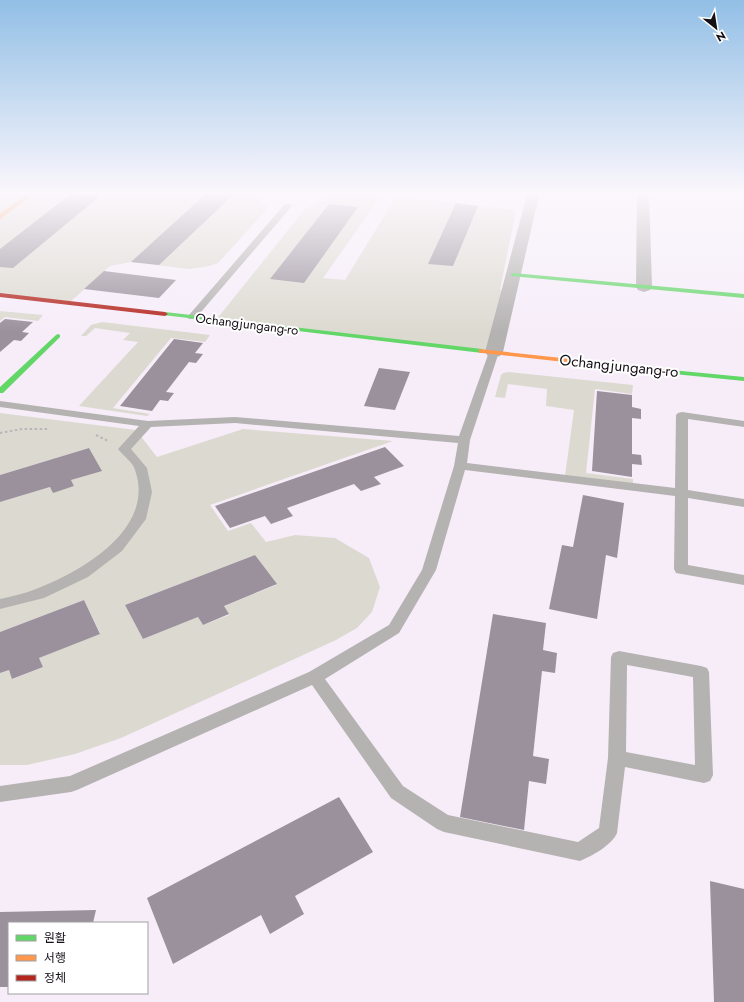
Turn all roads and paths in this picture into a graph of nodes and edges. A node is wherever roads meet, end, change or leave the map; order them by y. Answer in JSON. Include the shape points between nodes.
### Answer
{"nodes":[{"id":1,"x":261,"y":238,"type":"edge"},
{"id":2,"x":522,"y":238,"type":"edge"},
{"id":3,"x":643,"y":238,"type":"edge"},
{"id":4,"x":513,"y":275,"type":"junction"},
{"id":5,"x":644,"y":287,"type":"junction"},
{"id":6,"x":0,"y":295,"type":"edge"},
{"id":7,"x":744,"y":296,"type":"edge"},
{"id":8,"x":192,"y":317,"type":"junction"},
{"id":9,"x":58,"y":336,"type":"dead end"},
{"id":10,"x":494,"y":352,"type":"junction"},
{"id":11,"x":744,"y":379,"type":"edge"},
{"id":12,"x":0,"y":391,"type":"edge"},
{"id":13,"x":0,"y":404,"type":"edge"},
{"id":14,"x":148,"y":424,"type":"junction"},
{"id":15,"x":744,"y":424,"type":"edge"},
{"id":16,"x":54,"y":429,"type":"dead end"},
{"id":17,"x":0,"y":433,"type":"edge"},
{"id":18,"x":90,"y":434,"type":"dead end"},
{"id":19,"x":464,"y":440,"type":"junction"},
{"id":20,"x":124,"y":449,"type":"junction"},
{"id":21,"x":460,"y":466,"type":"junction"},
{"id":22,"x":681,"y":493,"type":"junction"},
{"id":23,"x":744,"y":503,"type":"edge"},
{"id":24,"x":744,"y":580,"type":"edge"},
{"id":25,"x":0,"y":604,"type":"edge"},
{"id":26,"x":315,"y":677,"type":"junction"},
{"id":27,"x":617,"y":758,"type":"junction"},
{"id":28,"x":0,"y":794,"type":"edge"}],
"edges":[{"from":1,"to":8,"type":"lane"},
{"from":2,"to":4,"type":"street"},
{"from":3,"to":5,"type":"street"},
{"from":4,"to":5,"type":"street"},
{"from":4,"to":10,"type":"street"},
{"from":5,"to":7,"type":"street"},
{"from":6,"to":8,"type":"street","name":"Ochangjungang-ro"},
{"from":8,"to":10,"type":"street","name":"Ochangjungang-ro"},
{"from":9,"to":12,"type":"street"},
{"from":10,"to":11,"type":"street","name":"Ochangjungang-ro"},
{"from":10,"to":19,"type":"lane"},
{"from":13,"to":14,"type":"lane"},
{"from":14,"to":19,"type":"lane","via":[[235,420]]},
{"from":14,"to":20,"type":"lane"},
{"from":15,"to":22,"type":"lane","via":[[682,415]]},
{"from":16,"to":17,"type":"path","via":[[22,429]]},
{"from":18,"to":20,"type":"path"},
{"from":19,"to":21,"type":"lane"},
{"from":20,"to":25,"type":"lane","via":[[141,468],[146,492],[139,519],[117,548],[83,573],[38,594]]},
{"from":21,"to":22,"type":"lane"},
{"from":21,"to":26,"type":"lane","via":[[429,570],[394,629]]},
{"from":22,"to":23,"type":"lane"},
{"from":22,"to":24,"type":"lane","via":[[681,569]]},
{"from":26,"to":27,"type":"lane","via":[[397,792],[444,823],[580,852],[608,833]]},
{"from":26,"to":28,"type":"lane","via":[[71,784]]},
{"from":27,"to":27,"type":"lane","via":[[619,657],[701,672],[704,775]]}]}
